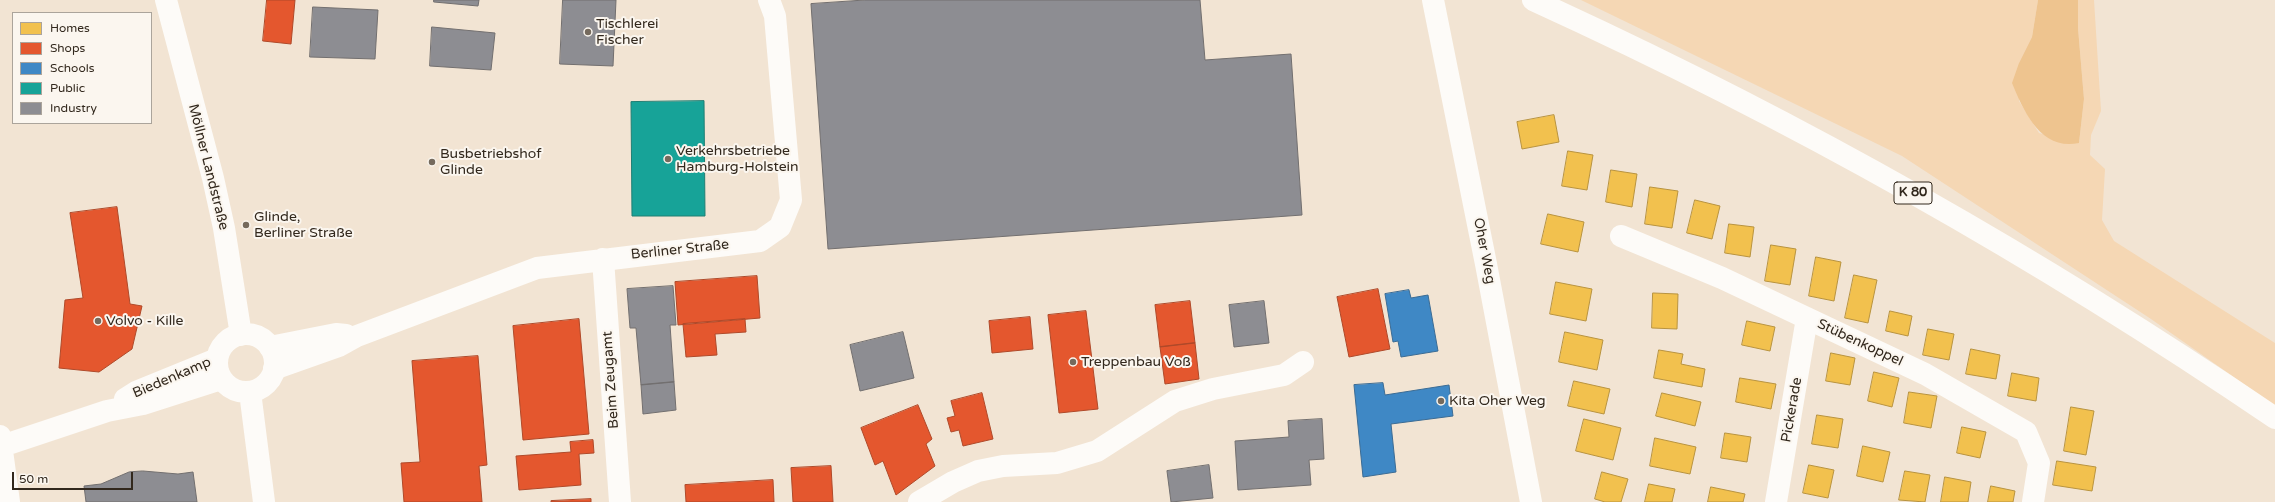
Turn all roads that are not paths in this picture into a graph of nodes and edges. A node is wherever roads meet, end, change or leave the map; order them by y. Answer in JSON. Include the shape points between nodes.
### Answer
{"nodes":[{"id":1,"x":166,"y":0,"type":"edge"},
{"id":2,"x":769,"y":0,"type":"edge"},
{"id":3,"x":1433,"y":0,"type":"edge"},
{"id":4,"x":1533,"y":0,"type":"edge"},
{"id":5,"x":1621,"y":236,"type":"dead end"},
{"id":6,"x":603,"y":259,"type":"junction"},
{"id":7,"x":1807,"y":318,"type":"junction"},
{"id":8,"x":241,"y":335,"type":"junction"},
{"id":9,"x":357,"y":336,"type":"junction"},
{"id":10,"x":270,"y":347,"type":"junction"},
{"id":11,"x":1303,"y":362,"type":"dead end"},
{"id":12,"x":219,"y":369,"type":"junction"},
{"id":13,"x":274,"y":369,"type":"junction"},
{"id":14,"x":250,"y":392,"type":"junction"},
{"id":15,"x":2275,"y":418,"type":"edge"},
{"id":16,"x":1,"y":441,"type":"edge"},
{"id":17,"x":9,"y":502,"type":"edge"},
{"id":18,"x":264,"y":502,"type":"edge"},
{"id":19,"x":620,"y":502,"type":"edge"},
{"id":20,"x":919,"y":502,"type":"edge"},
{"id":21,"x":1531,"y":502,"type":"edge"},
{"id":22,"x":1776,"y":502,"type":"edge"},
{"id":23,"x":2033,"y":502,"type":"edge"}],
"edges":[{"from":1,"to":8,"type":"main road","name":"Möllner Landstraße","via":[[224,228]]},
{"from":2,"to":6,"type":"main road","name":"Berliner Straße","via":[[776,16],[791,200],[780,227],[760,241]]},
{"from":3,"to":21,"type":"main road","name":"Oher Weg"},
{"from":4,"to":15,"type":"main road","number":"K 80","via":[[1738,99],[1950,213],[2143,332]]},
{"from":5,"to":7,"type":"main road","name":"Stübenkoppel","via":[[1722,278]]},
{"from":6,"to":9,"type":"main road","name":"Berliner Straße","via":[[538,268]]},
{"from":6,"to":19,"type":"main road","name":"Beim Zeugamt"},
{"from":7,"to":22,"type":"main road","name":"Pickerade"},
{"from":7,"to":23,"type":"main road","name":"Stübenkoppel","via":[[1925,374],[2026,432],[2039,463]]},
{"from":8,"to":10,"type":"main road","via":[[257,337]]},
{"from":8,"to":12,"type":"main road","via":[[225,343]]},
{"from":9,"to":10,"type":"main road","name":"Berliner Straße","via":[[336,334]]},
{"from":9,"to":13,"type":"main road","name":"Berliner Straße","via":[[339,346]]},
{"from":10,"to":13,"type":"main road"},
{"from":11,"to":20,"type":"main road","via":[[1284,375],[1213,389],[1174,400],[1097,451],[1057,463],[1003,466],[978,472],[953,482]]},
{"from":12,"to":14,"type":"main road","via":[[234,390]]},
{"from":12,"to":16,"type":"main road","name":"Biedenkamp","via":[[136,392],[107,411]]},
{"from":13,"to":14,"type":"main road","via":[[266,384]]},
{"from":14,"to":18,"type":"main road"},
{"from":16,"to":17,"type":"main road","name":"Biedenkamp"}]}
